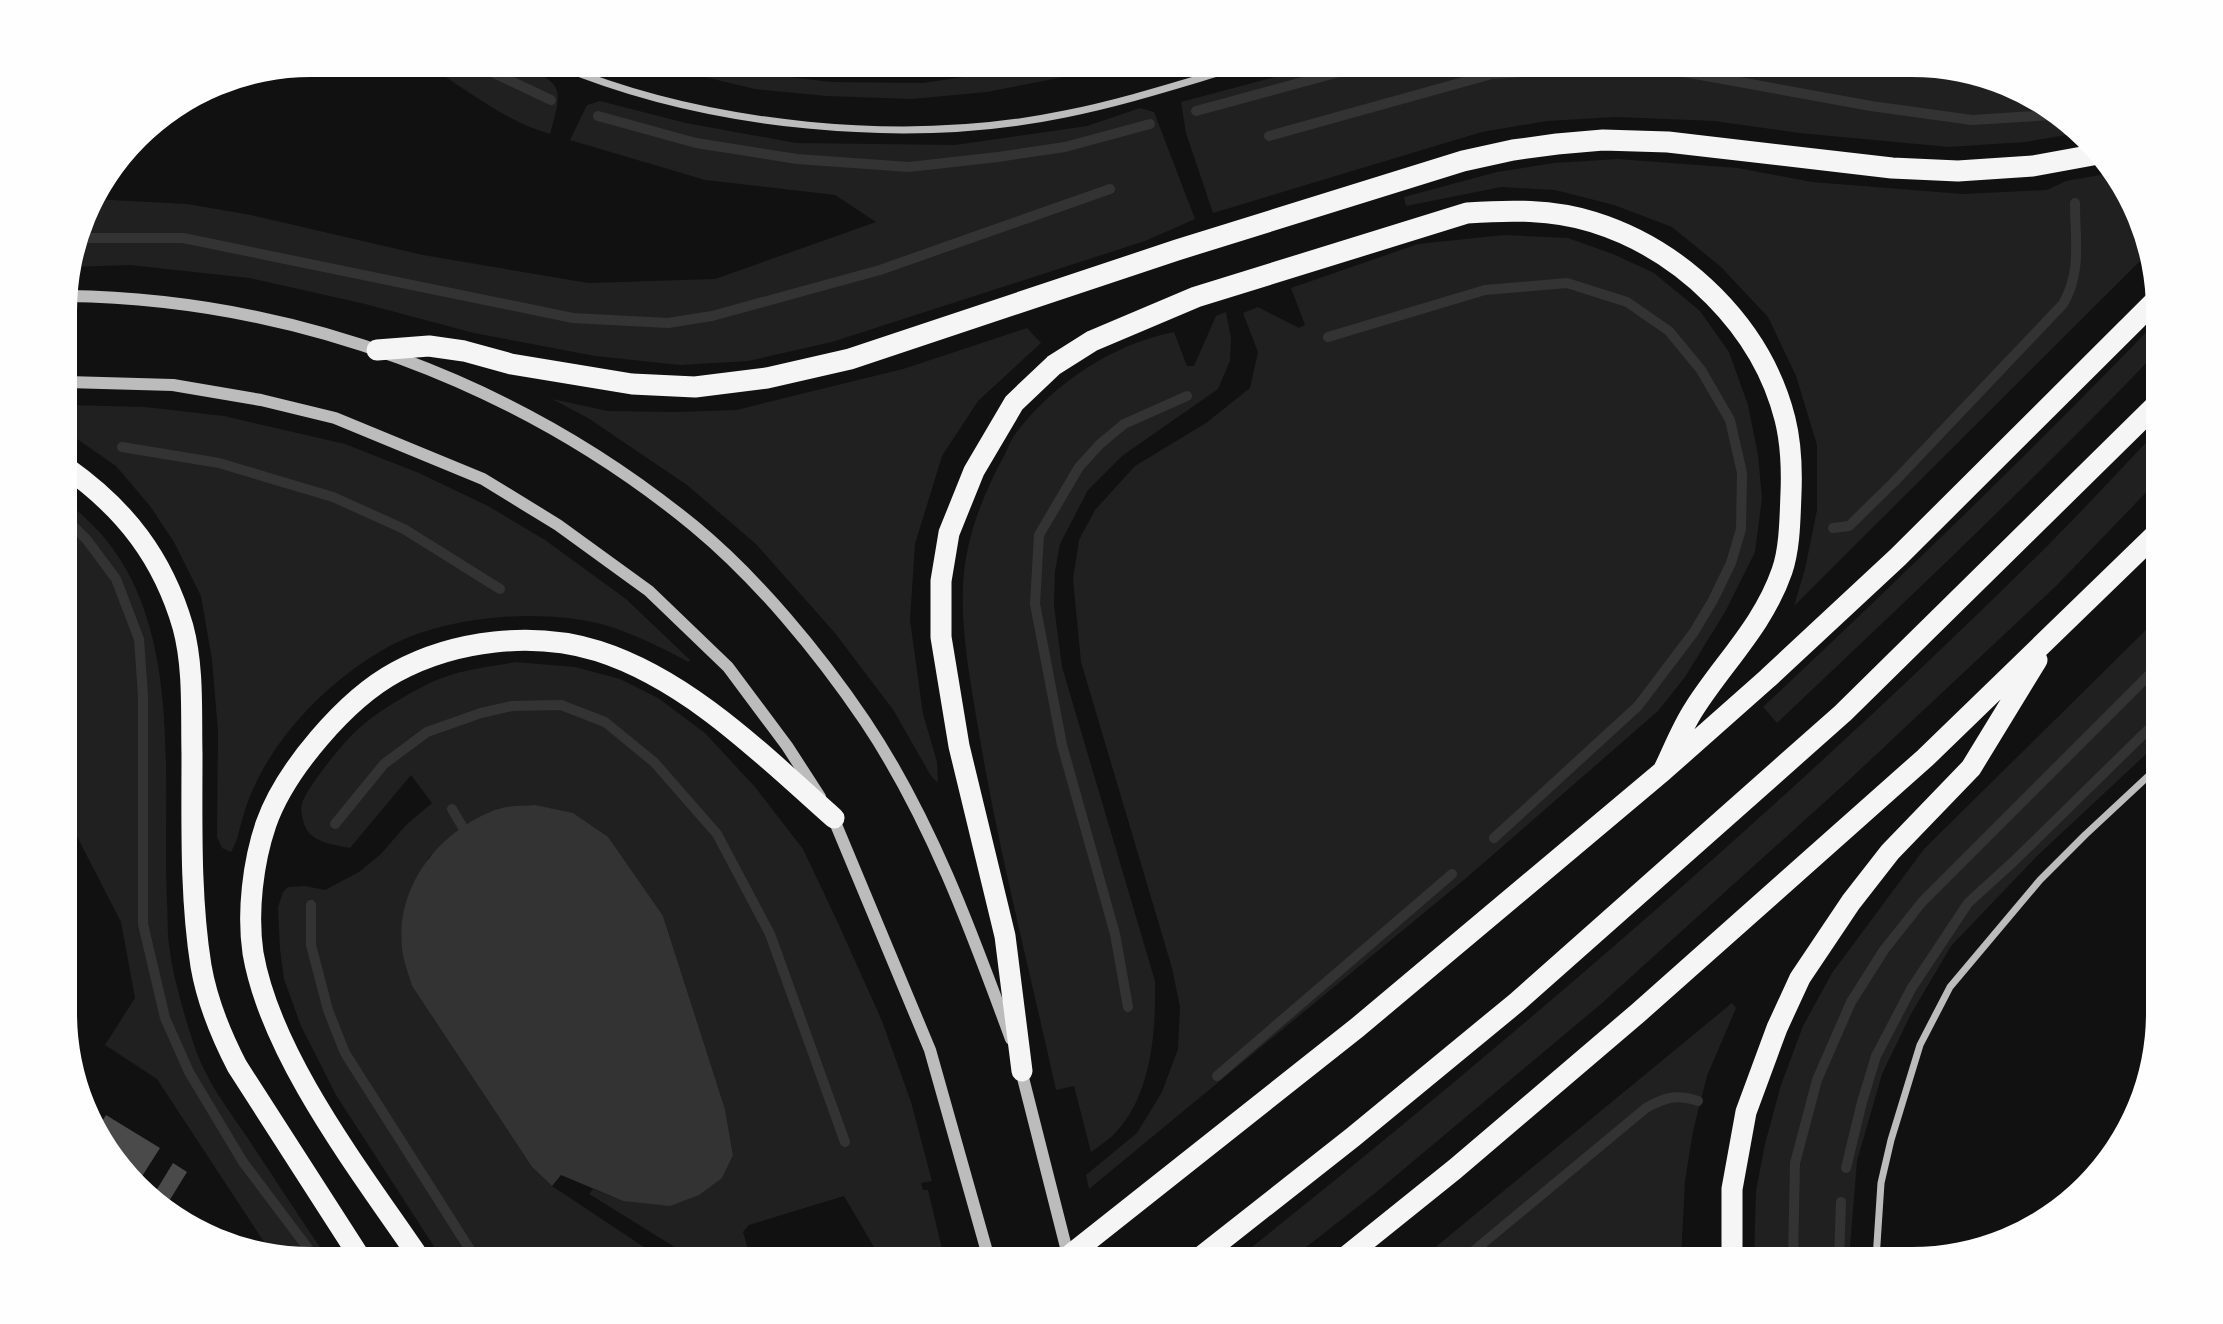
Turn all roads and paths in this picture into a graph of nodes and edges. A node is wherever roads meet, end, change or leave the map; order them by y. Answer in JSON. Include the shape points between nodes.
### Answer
{"nodes":[{"id":1,"x":1199,"y":77,"type":"edge"},
{"id":2,"x":590,"y":78,"type":"edge"},
{"id":3,"x":2086,"y":156,"type":"edge"},
{"id":4,"x":78,"y":296,"type":"edge"},
{"id":5,"x":2145,"y":311,"type":"edge"},
{"id":6,"x":377,"y":350,"type":"junction"},
{"id":7,"x":77,"y":382,"type":"edge"},
{"id":8,"x":2145,"y":415,"type":"edge"},
{"id":9,"x":77,"y":476,"type":"edge"},
{"id":10,"x":2145,"y":545,"type":"edge"},
{"id":11,"x":2053,"y":635,"type":"junction"},
{"id":12,"x":1663,"y":771,"type":"junction"},
{"id":13,"x":2145,"y":779,"type":"edge"},
{"id":14,"x":834,"y":818,"type":"junction"},
{"id":15,"x":1022,"y":1071,"type":"junction"},
{"id":16,"x":1214,"y":1246,"type":"edge"},
{"id":17,"x":1359,"y":1246,"type":"edge"},
{"id":18,"x":1732,"y":1246,"type":"edge"},
{"id":19,"x":1877,"y":1246,"type":"edge"},
{"id":20,"x":353,"y":1247,"type":"edge"},
{"id":21,"x":412,"y":1247,"type":"edge"},
{"id":22,"x":986,"y":1247,"type":"edge"},
{"id":23,"x":1064,"y":1247,"type":"edge"},
{"id":24,"x":1083,"y":1247,"type":"edge"}],
"edges":[{"from":1,"to":2,"type":"street","via":[[1065,114],[969,128],[850,128],[767,120],[699,109]]},
{"from":3,"to":6,"type":"highway","via":[[2033,166],[1958,171],[1892,168],[1668,142],[1603,140],[1513,150],[1463,161],[1177,250],[850,359],[767,378],[695,387],[632,384],[429,346]]},
{"from":4,"to":6,"type":"street","via":[[125,297],[246,313]]},
{"from":5,"to":12,"type":"highway","via":[[1898,557]]},
{"from":6,"to":15,"type":"street","via":[[467,385],[555,429],[696,527],[751,580],[852,703],[916,808],[974,940]]},
{"from":7,"to":14,"type":"street","via":[[173,385],[261,400],[335,418],[483,479],[558,525],[649,591],[728,667]]},
{"from":8,"to":16,"type":"highway","via":[[1822,732],[1517,1002]]},
{"from":9,"to":20,"type":"highway","via":[[118,510],[148,546],[184,630],[191,687],[195,909],[201,968],[221,1035]]},
{"from":10,"to":11,"type":"highway"},
{"from":11,"to":17,"type":"highway","via":[[1925,758],[1639,1013]]},
{"from":11,"to":18,"type":"highway","via":[[1971,768],[1890,852],[1800,978],[1746,1112],[1732,1189]]},
{"from":12,"to":15,"type":"highway","via":[[1693,710],[1763,612],[1782,570],[1790,517],[1792,461],[1785,419],[1747,334],[1709,290],[1653,248],[1593,222],[1513,209],[1454,217],[1196,298],[1092,341],[1054,365],[1014,403],[974,471],[949,533],[941,580],[941,637],[1005,936]]},
{"from":12,"to":24,"type":"highway","via":[[1358,1027]]},
{"from":13,"to":19,"type":"street","via":[[2040,880],[1950,987],[1920,1045],[1891,1140],[1881,1183]]},
{"from":14,"to":21,"type":"highway","via":[[732,728],[659,679],[595,650],[524,640],[466,646],[394,673],[330,725],[286,785],[267,821],[251,904],[253,952],[267,1003],[292,1062]]},
{"from":14,"to":22,"type":"street","via":[[930,1049]]},
{"from":15,"to":23,"type":"street"}]}
